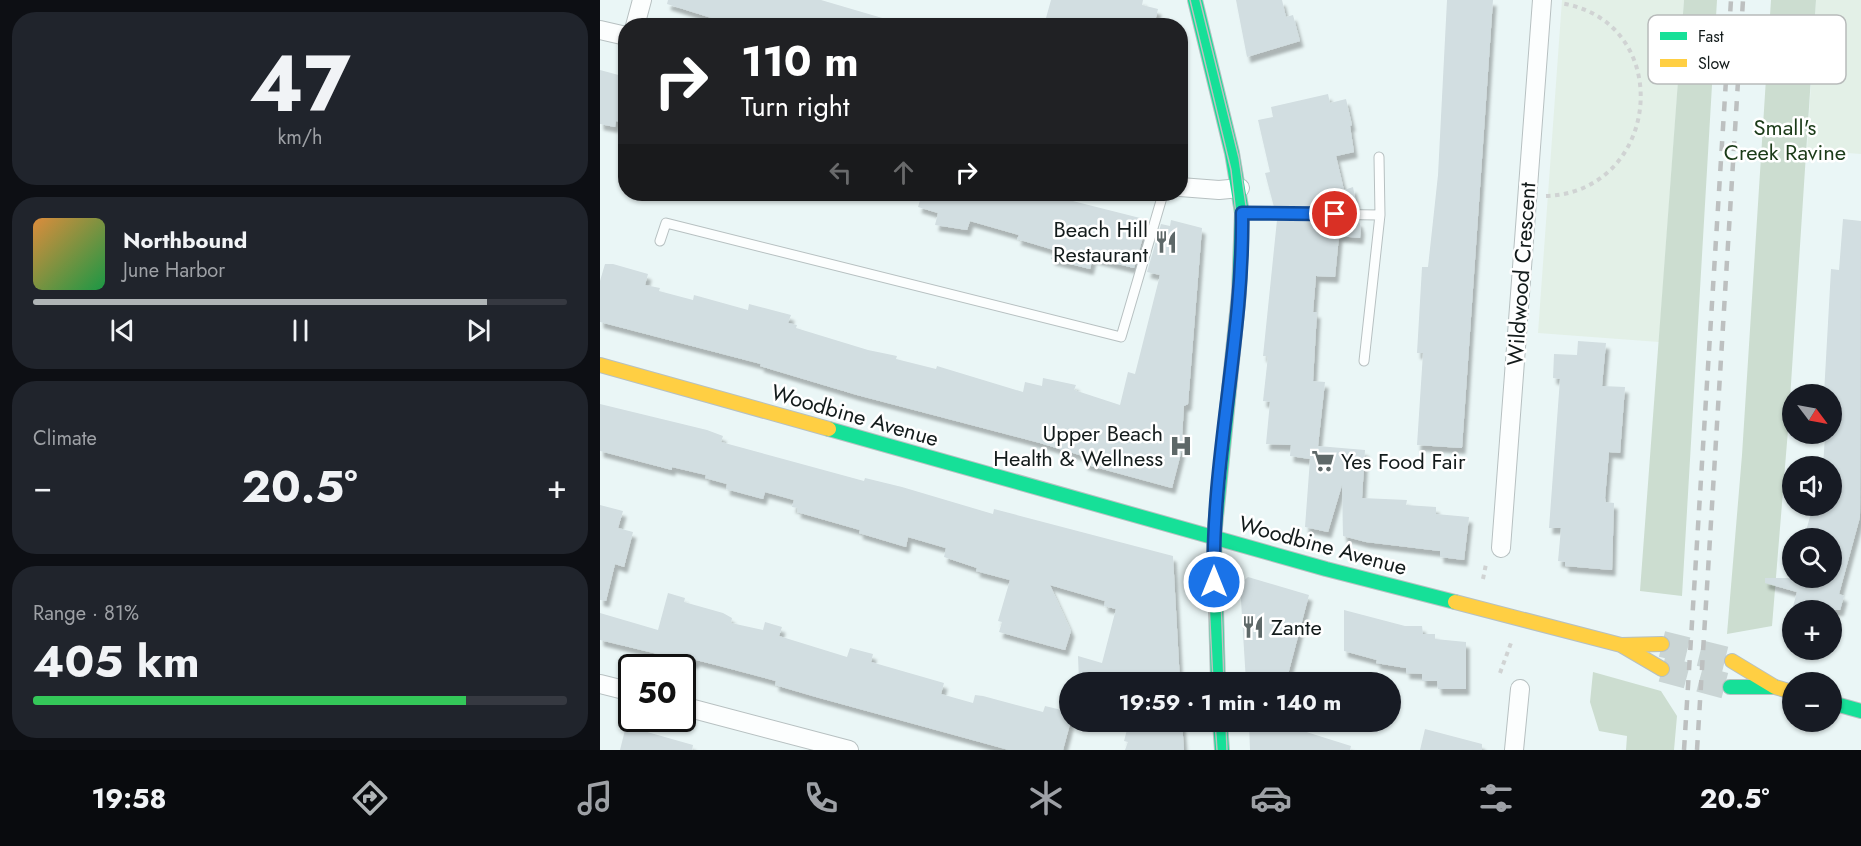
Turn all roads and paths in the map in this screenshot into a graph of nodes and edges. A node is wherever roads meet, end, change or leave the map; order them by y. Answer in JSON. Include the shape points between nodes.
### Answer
{"nodes":[{"id":1,"x":642,"y":0,"type":"edge"},
{"id":2,"x":1195,"y":0,"type":"edge"},
{"id":3,"x":1542,"y":0,"type":"edge"},
{"id":4,"x":637,"y":18,"type":"edge"},
{"id":5,"x":600,"y":30,"type":"edge"},
{"id":6,"x":618,"y":34,"type":"edge"},
{"id":7,"x":1379,"y":157,"type":"dead end"},
{"id":8,"x":1188,"y":188,"type":"edge"},
{"id":9,"x":1240,"y":188,"type":"junction"},
{"id":10,"x":1527,"y":196,"type":"junction"},
{"id":11,"x":1161,"y":201,"type":"edge"},
{"id":12,"x":1242,"y":213,"type":"junction"},
{"id":13,"x":1380,"y":215,"type":"junction"},
{"id":14,"x":660,"y":241,"type":"dead end"},
{"id":15,"x":1364,"y":361,"type":"dead end"},
{"id":16,"x":600,"y":365,"type":"edge"},
{"id":17,"x":1214,"y":537,"type":"junction"},
{"id":18,"x":1501,"y":548,"type":"dead end"},
{"id":19,"x":1486,"y":564,"type":"dead end"},
{"id":20,"x":1483,"y":579,"type":"dead end"},
{"id":21,"x":1511,"y":643,"type":"dead end"},
{"id":22,"x":1662,"y":644,"type":"tunnel mouth"},
{"id":23,"x":1621,"y":645,"type":"junction"},
{"id":24,"x":1732,"y":661,"type":"tunnel mouth"},
{"id":25,"x":1662,"y":669,"type":"tunnel mouth"},
{"id":26,"x":1218,"y":672,"type":"edge"},
{"id":27,"x":1500,"y":673,"type":"dead end"},
{"id":28,"x":600,"y":684,"type":"edge"},
{"id":29,"x":1730,"y":687,"type":"tunnel mouth"},
{"id":30,"x":1775,"y":687,"type":"junction"},
{"id":31,"x":618,"y":688,"type":"edge"},
{"id":32,"x":1520,"y":689,"type":"dead end"},
{"id":33,"x":1782,"y":689,"type":"edge"},
{"id":34,"x":1842,"y":706,"type":"edge"},
{"id":35,"x":696,"y":710,"type":"edge"},
{"id":36,"x":1861,"y":711,"type":"edge"},
{"id":37,"x":1221,"y":732,"type":"edge"},
{"id":38,"x":849,"y":750,"type":"edge"},
{"id":39,"x":1222,"y":750,"type":"edge"},
{"id":40,"x":1514,"y":750,"type":"edge"}],
"edges":[{"from":1,"to":4,"type":"street"},
{"from":2,"to":9,"type":"main road"},
{"from":3,"to":10,"type":"street","name":"Wildwood Crescent"},
{"from":3,"to":10,"type":"path","via":[[1580,7],[1610,26],[1634,56],[1640,70],[1641,97],[1630,145],[1607,174],[1575,192]]},
{"from":5,"to":6,"type":"street"},
{"from":7,"to":13,"type":"lane"},
{"from":8,"to":9,"type":"street"},
{"from":9,"to":12,"type":"main road"},
{"from":10,"to":18,"type":"street","name":"Wildwood Crescent"},
{"from":11,"to":14,"type":"lane","via":[[1121,337],[666,223]]},
{"from":12,"to":13,"type":"lane"},
{"from":12,"to":17,"type":"main road","via":[[1240,275]]},
{"from":13,"to":15,"type":"lane"},
{"from":16,"to":17,"type":"main road","name":"Woodbine Avenue"},
{"from":17,"to":23,"type":"main road","name":"Woodbine Avenue"},
{"from":17,"to":26,"type":"main road"},
{"from":19,"to":20,"type":"path"},
{"from":21,"to":27,"type":"path"},
{"from":22,"to":23,"type":"main road","name":"Woodbine Avenue"},
{"from":23,"to":25,"type":"main road","name":"Woodbine Avenue"},
{"from":24,"to":30,"type":"main road"},
{"from":28,"to":31,"type":"street"},
{"from":29,"to":30,"type":"main road"},
{"from":30,"to":33,"type":"main road"},
{"from":32,"to":40,"type":"street"},
{"from":34,"to":36,"type":"main road"},
{"from":35,"to":38,"type":"street"},
{"from":37,"to":39,"type":"main road"}]}
